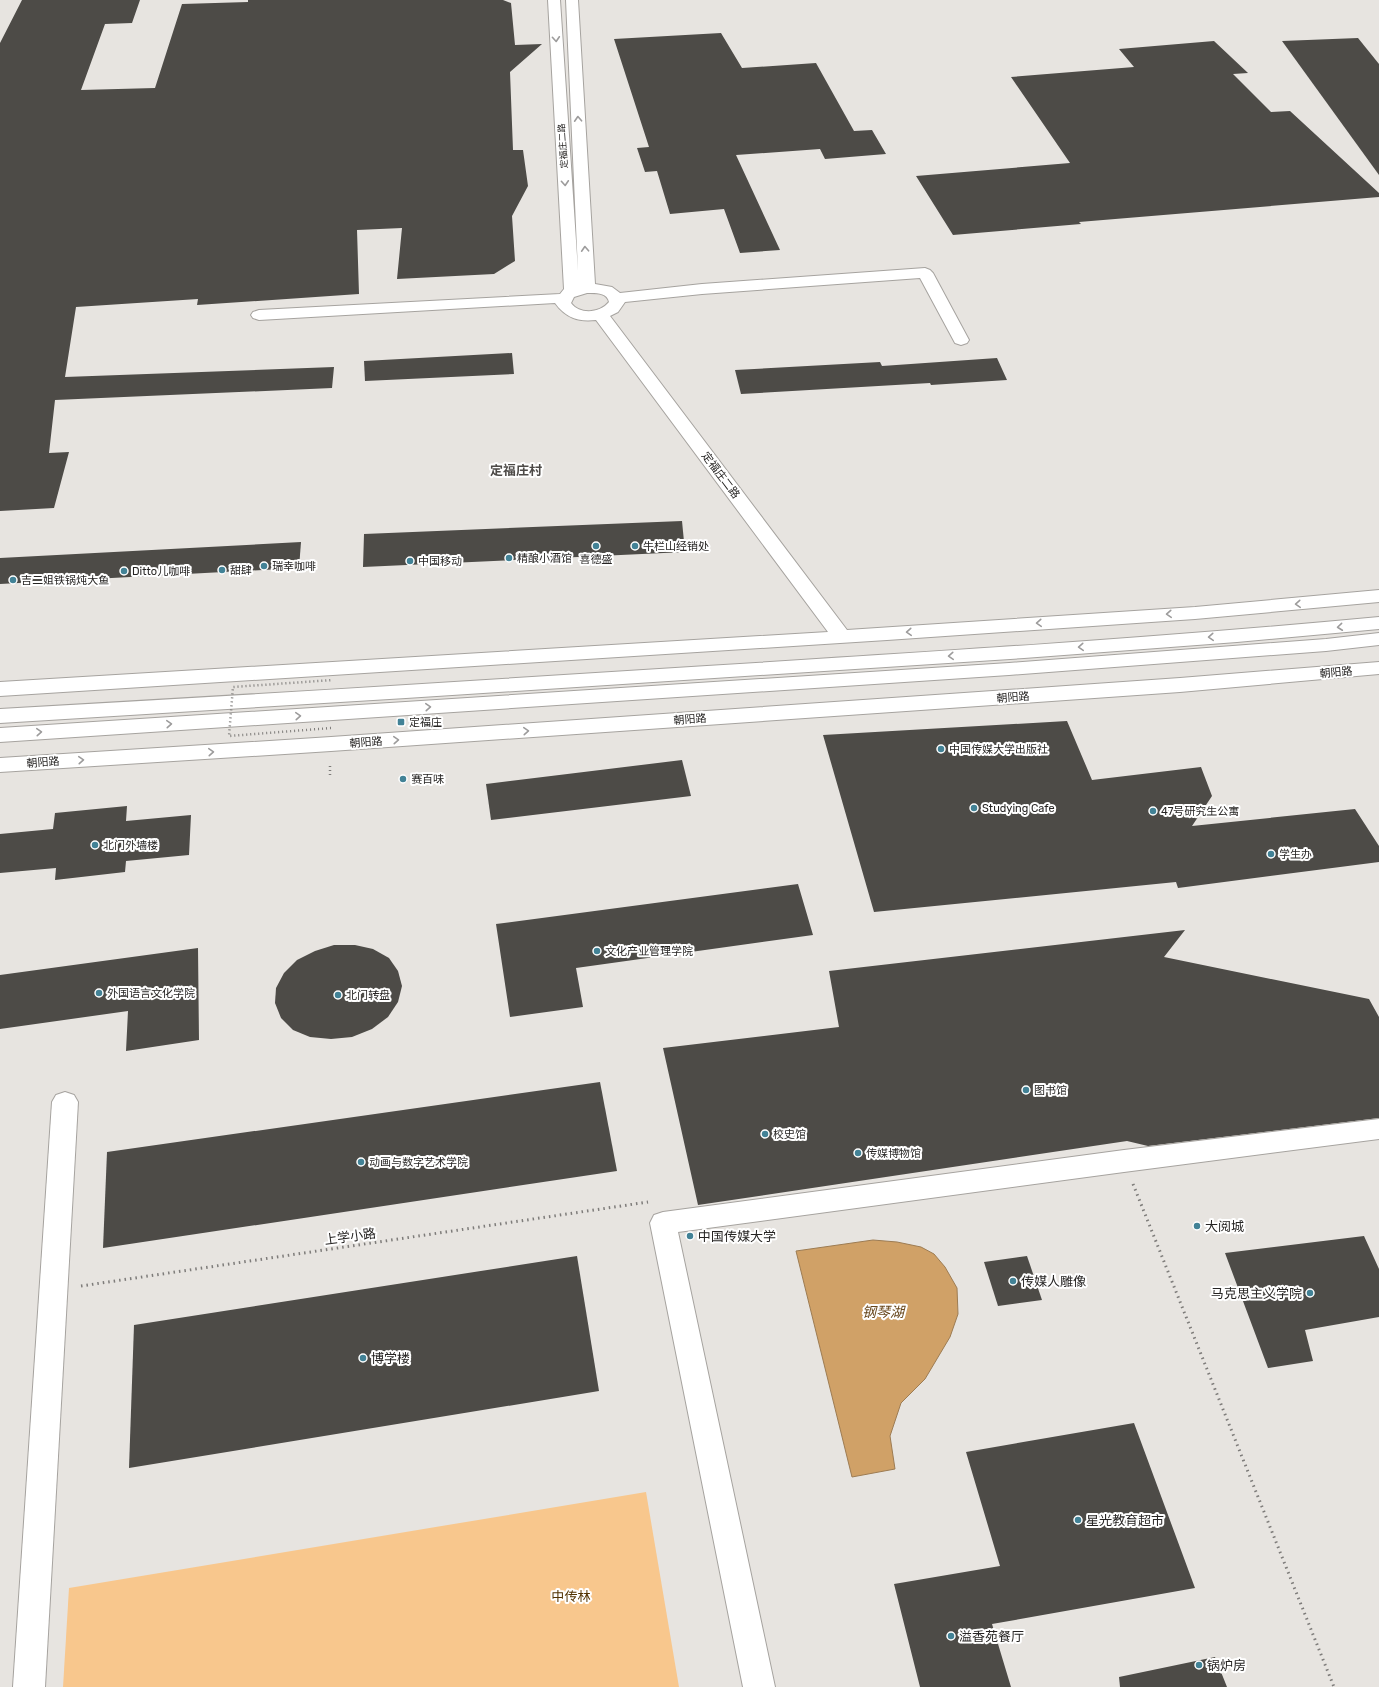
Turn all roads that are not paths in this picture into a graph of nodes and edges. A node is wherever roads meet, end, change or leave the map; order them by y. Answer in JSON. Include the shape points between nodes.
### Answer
{"nodes":[{"id":1,"x":554,"y":0,"type":"edge"},
{"id":2,"x":572,"y":0,"type":"edge"},
{"id":3,"x":574,"y":292,"type":"junction"},
{"id":4,"x":616,"y":298,"type":"junction"},
{"id":5,"x":600,"y":314,"type":"junction"},
{"id":6,"x":259,"y":315,"type":"dead end"},
{"id":7,"x":961,"y":340,"type":"dead end"},
{"id":8,"x":1379,"y":596,"type":"edge"},
{"id":9,"x":1379,"y":623,"type":"edge"},
{"id":10,"x":842,"y":637,"type":"junction"},
{"id":11,"x":1379,"y":639,"type":"edge"},
{"id":12,"x":1379,"y":668,"type":"edge"},
{"id":13,"x":0,"y":689,"type":"edge"},
{"id":14,"x":0,"y":716,"type":"edge"},
{"id":15,"x":0,"y":735,"type":"edge"},
{"id":16,"x":0,"y":765,"type":"edge"},
{"id":17,"x":65,"y":1102,"type":"dead end"},
{"id":18,"x":1379,"y":1129,"type":"edge"},
{"id":19,"x":29,"y":1687,"type":"edge"},
{"id":20,"x":759,"y":1687,"type":"edge"}],
"edges":[{"from":1,"to":3,"type":"main road","name":"定福庄二路","one_way":true},
{"from":3,"to":2,"type":"main road","name":"定福庄二路","one_way":true},
{"from":3,"to":4,"type":"main road","via":[[603,289]]},
{"from":3,"to":5,"type":"main road","via":[[564,305],[570,311],[583,315]]},
{"from":3,"to":6,"type":"main road"},
{"from":4,"to":5,"type":"main road","via":[[617,303],[613,309]]},
{"from":4,"to":7,"type":"main road","via":[[702,289],[925,273]]},
{"from":5,"to":10,"type":"main road","name":"定福庄二路"},
{"from":8,"to":10,"type":"main road","one_way":true,"via":[[1314,603]]},
{"from":9,"to":14,"type":"main road","one_way":true,"via":[[1004,653],[340,697]]},
{"from":10,"to":13,"type":"main road"},
{"from":15,"to":11,"type":"main road","one_way":true,"via":[[1009,669]]},
{"from":16,"to":12,"type":"main road","name":"朝阳路","one_way":true,"via":[[1172,686]]},
{"from":17,"to":19,"type":"main road"},
{"from":18,"to":20,"type":"main road","via":[[663,1223]]}]}
